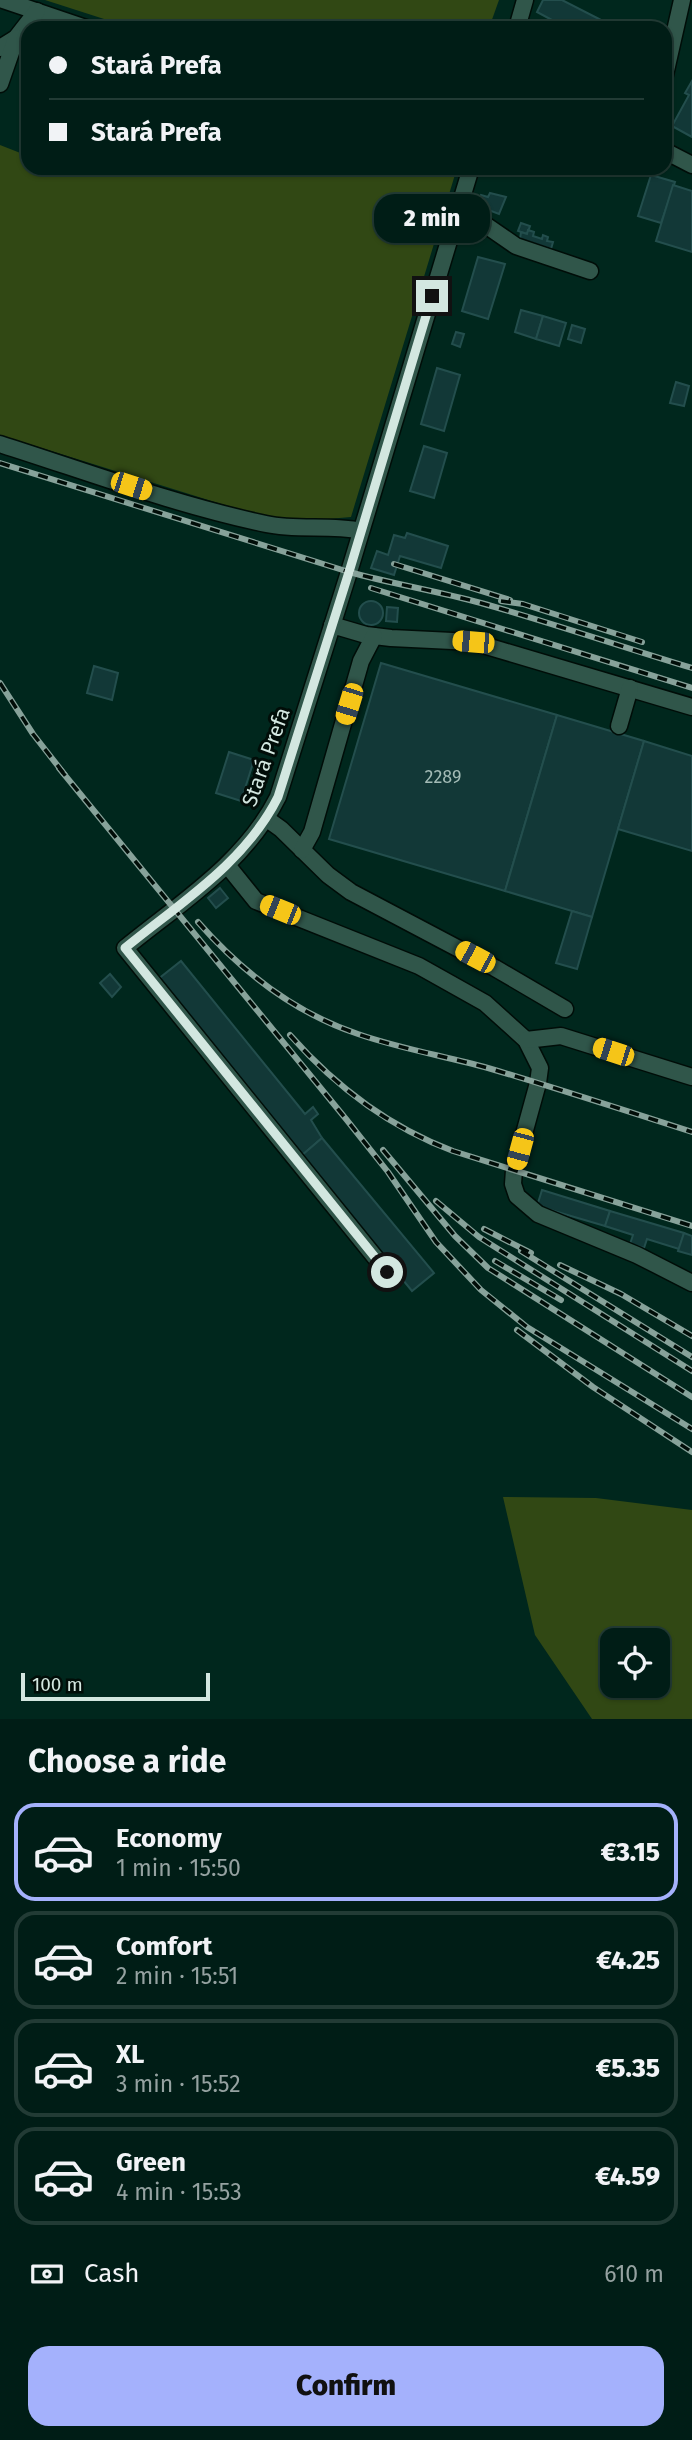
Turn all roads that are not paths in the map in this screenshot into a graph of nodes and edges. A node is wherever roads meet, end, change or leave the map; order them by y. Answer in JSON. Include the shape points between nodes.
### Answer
{"nodes":[{"id":1,"x":3,"y":0,"type":"edge"},
{"id":2,"x":525,"y":0,"type":"edge"},
{"id":3,"x":682,"y":0,"type":"edge"},
{"id":4,"x":37,"y":11,"type":"junction"},
{"id":5,"x":29,"y":21,"type":"edge"},
{"id":6,"x":66,"y":21,"type":"edge"},
{"id":7,"x":522,"y":21,"type":"edge"},
{"id":8,"x":21,"y":32,"type":"edge"},
{"id":9,"x":16,"y":38,"type":"junction"},
{"id":10,"x":672,"y":44,"type":"edge"},
{"id":11,"x":0,"y":48,"type":"edge"},
{"id":12,"x":0,"y":84,"type":"edge"},
{"id":13,"x":672,"y":155,"type":"edge"},
{"id":14,"x":692,"y":165,"type":"edge"},
{"id":15,"x":469,"y":175,"type":"edge"},
{"id":16,"x":455,"y":218,"type":"junction"},
{"id":17,"x":590,"y":271,"type":"dead end"},
{"id":18,"x":0,"y":444,"type":"edge"},
{"id":19,"x":362,"y":531,"type":"junction"},
{"id":20,"x":332,"y":625,"type":"junction"},
{"id":21,"x":357,"y":632,"type":"junction"},
{"id":22,"x":374,"y":636,"type":"junction"},
{"id":23,"x":361,"y":661,"type":"junction"},
{"id":24,"x":630,"y":688,"type":"junction"},
{"id":25,"x":692,"y":707,"type":"edge"},
{"id":26,"x":619,"y":726,"type":"dead end"},
{"id":27,"x":267,"y":819,"type":"junction"},
{"id":28,"x":302,"y":850,"type":"junction"},
{"id":29,"x":227,"y":865,"type":"junction"},
{"id":30,"x":565,"y":1009,"type":"dead end"},
{"id":31,"x":526,"y":1040,"type":"junction"},
{"id":32,"x":692,"y":1077,"type":"edge"},
{"id":33,"x":387,"y":1272,"type":"dead end"},
{"id":34,"x":692,"y":1283,"type":"edge"}],
"edges":[{"from":1,"to":4,"type":"street"},
{"from":2,"to":7,"type":"street"},
{"from":3,"to":10,"type":"street"},
{"from":4,"to":5,"type":"street"},
{"from":4,"to":6,"type":"street"},
{"from":8,"to":9,"type":"street"},
{"from":9,"to":11,"type":"street"},
{"from":9,"to":12,"type":"street"},
{"from":13,"to":14,"type":"street"},
{"from":15,"to":16,"type":"street","name":"Stará Prefa"},
{"from":16,"to":17,"type":"street","via":[[487,226],[516,246]]},
{"from":16,"to":19,"type":"street","name":"Stará Prefa"},
{"from":18,"to":19,"type":"street","via":[[210,511],[279,526]]},
{"from":19,"to":20,"type":"street","name":"Stará Prefa"},
{"from":20,"to":21,"type":"street"},
{"from":20,"to":27,"type":"street","name":"Stará Prefa"},
{"from":21,"to":22,"type":"street"},
{"from":21,"to":23,"type":"street"},
{"from":22,"to":23,"type":"street"},
{"from":22,"to":24,"type":"street","via":[[473,642]]},
{"from":23,"to":28,"type":"street","via":[[312,832]]},
{"from":24,"to":25,"type":"street"},
{"from":24,"to":26,"type":"street"},
{"from":27,"to":28,"type":"street"},
{"from":27,"to":29,"type":"street","name":"Stará Prefa"},
{"from":28,"to":30,"type":"street","via":[[351,892]]},
{"from":29,"to":31,"type":"street","via":[[256,901],[419,966],[485,1003]]},
{"from":29,"to":33,"type":"street","name":"Stará Prefa","via":[[125,948]]},
{"from":31,"to":32,"type":"street","via":[[561,1036]]},
{"from":31,"to":34,"type":"street","via":[[540,1068],[514,1170],[517,1196],[538,1214]]}]}
